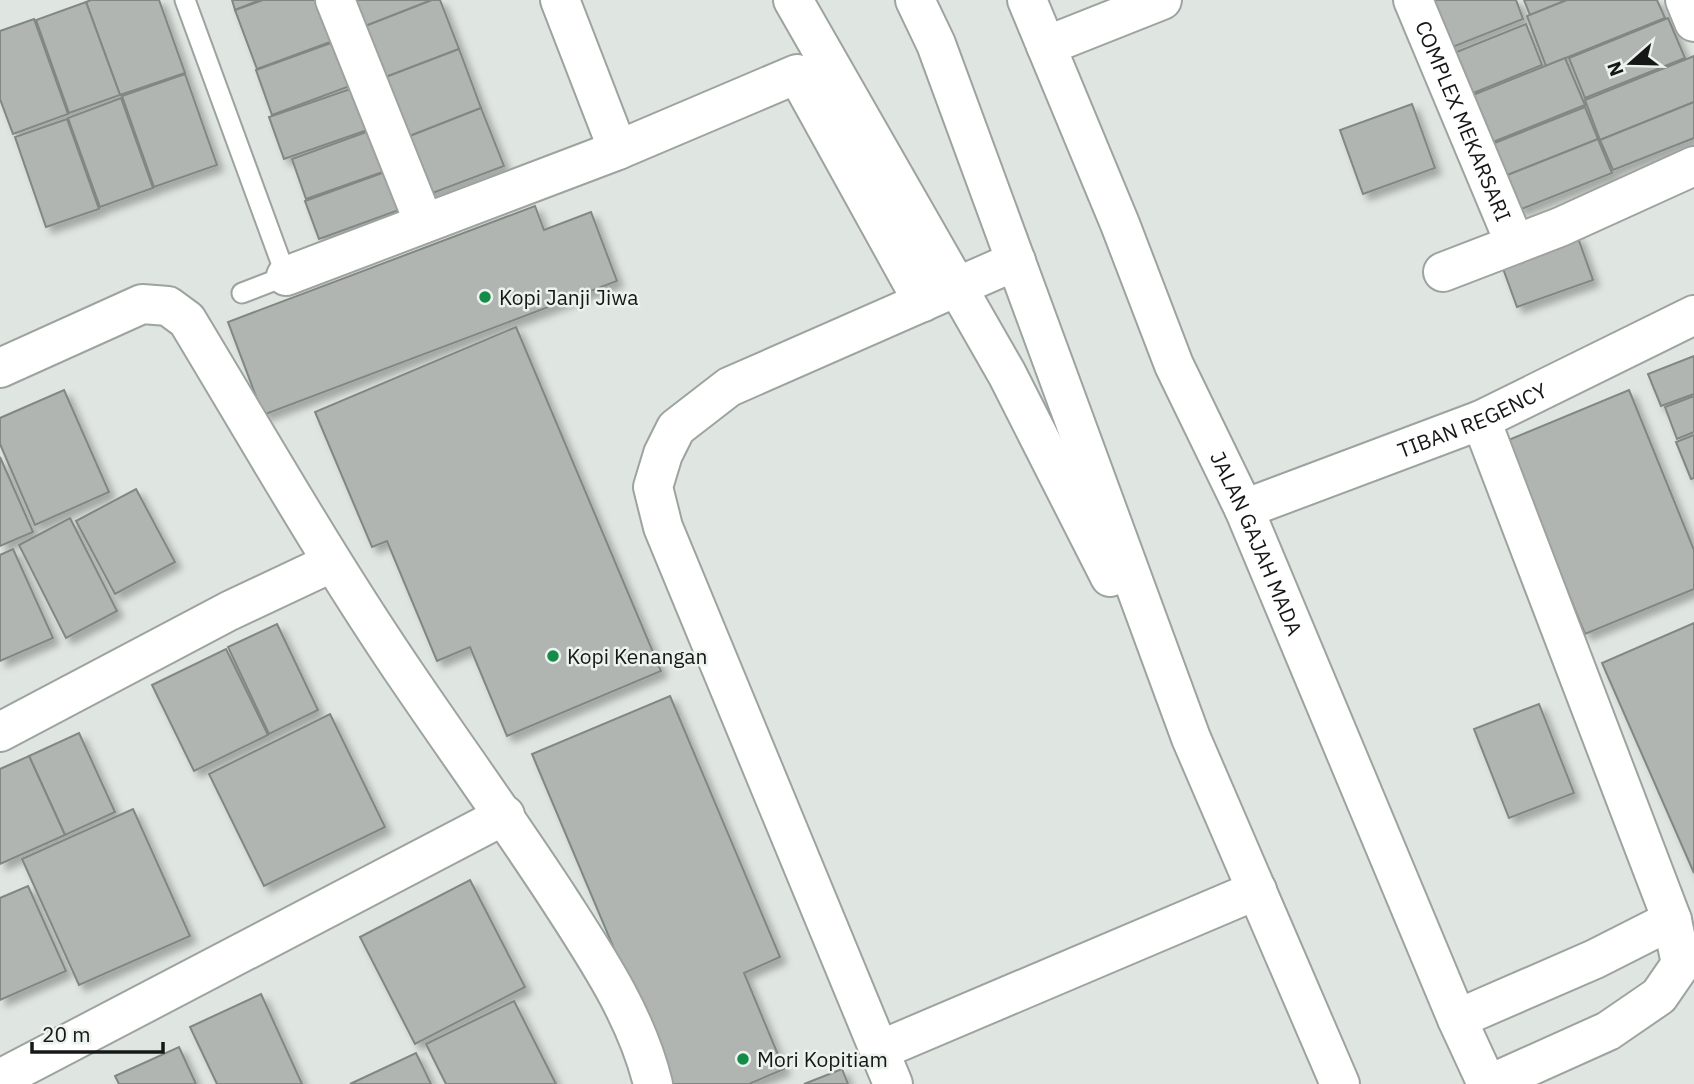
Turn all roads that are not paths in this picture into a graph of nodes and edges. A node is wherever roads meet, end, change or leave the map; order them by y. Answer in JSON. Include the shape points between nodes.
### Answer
{"nodes":[{"id":1,"x":185,"y":0,"type":"edge"},
{"id":2,"x":335,"y":0,"type":"edge"},
{"id":3,"x":559,"y":0,"type":"edge"},
{"id":4,"x":793,"y":0,"type":"edge"},
{"id":5,"x":915,"y":0,"type":"edge"},
{"id":6,"x":1027,"y":0,"type":"edge"},
{"id":7,"x":1161,"y":0,"type":"edge"},
{"id":8,"x":1413,"y":0,"type":"edge"},
{"id":9,"x":1685,"y":0,"type":"edge"},
{"id":10,"x":1694,"y":22,"type":"edge"},
{"id":11,"x":1046,"y":46,"type":"junction"},
{"id":12,"x":618,"y":150,"type":"junction"},
{"id":13,"x":1694,"y":166,"type":"edge"},
{"id":14,"x":424,"y":223,"type":"junction"},
{"id":15,"x":1515,"y":244,"type":"junction"},
{"id":16,"x":1016,"y":261,"type":"junction"},
{"id":17,"x":1443,"y":272,"type":"dead end"},
{"id":18,"x":286,"y":276,"type":"junction"},
{"id":19,"x":242,"y":293,"type":"dead end"},
{"id":20,"x":938,"y":294,"type":"junction"},
{"id":21,"x":1694,"y":315,"type":"edge"},
{"id":22,"x":0,"y":368,"type":"edge"},
{"id":23,"x":1481,"y":420,"type":"junction"},
{"id":24,"x":1244,"y":509,"type":"junction"},
{"id":25,"x":331,"y":563,"type":"junction"},
{"id":26,"x":0,"y":732,"type":"edge"},
{"id":27,"x":1191,"y":738,"type":"junction"},
{"id":28,"x":505,"y":816,"type":"junction"},
{"id":29,"x":1257,"y":890,"type":"junction"},
{"id":30,"x":1672,"y":920,"type":"junction"},
{"id":31,"x":1457,"y":1019,"type":"junction"},
{"id":32,"x":886,"y":1067,"type":"edge"},
{"id":33,"x":0,"y":1079,"type":"edge"},
{"id":34,"x":653,"y":1084,"type":"edge"},
{"id":35,"x":1340,"y":1084,"type":"edge"},
{"id":36,"x":1489,"y":1084,"type":"edge"}],
"edges":[{"from":1,"to":18,"type":"lane"},
{"from":2,"to":14,"type":"main road"},
{"from":3,"to":12,"type":"main road"},
{"from":4,"to":20,"type":"main road"},
{"from":5,"to":16,"type":"main road","via":[[936,44]]},
{"from":6,"to":11,"type":"main road","name":"JALAN GAJAH MADA"},
{"from":7,"to":11,"type":"main road"},
{"from":8,"to":15,"type":"main road","name":"COMPLEX MEKARSARI"},
{"from":9,"to":10,"type":"main road"},
{"from":11,"to":24,"type":"main road","name":"JALAN GAJAH MADA","via":[[1174,366]]},
{"from":12,"to":14,"type":"main road"},
{"from":12,"to":20,"type":"main road","via":[[797,74]]},
{"from":13,"to":15,"type":"main road","name":"COMPLEX MEKARSARI"},
{"from":14,"to":18,"type":"main road"},
{"from":15,"to":17,"type":"main road","name":"COMPLEX MEKARSARI"},
{"from":16,"to":20,"type":"main road"},
{"from":16,"to":27,"type":"main road"},
{"from":18,"to":19,"type":"lane"},
{"from":20,"to":27,"type":"main road","via":[[1007,374]]},
{"from":20,"to":32,"type":"main road","via":[[729,387],[676,428],[653,487],[663,527]]},
{"from":21,"to":23,"type":"main road","name":"TIBAN REGENCY"},
{"from":22,"to":25,"type":"main road","via":[[132,308],[155,303],[168,306],[187,320]]},
{"from":23,"to":24,"type":"main road","name":"TIBAN REGENCY"},
{"from":23,"to":30,"type":"main road"},
{"from":24,"to":31,"type":"main road","name":"JALAN GAJAH MADA"},
{"from":25,"to":26,"type":"main road","via":[[229,611]]},
{"from":25,"to":28,"type":"main road"},
{"from":27,"to":29,"type":"main road"},
{"from":28,"to":33,"type":"main road"},
{"from":28,"to":34,"type":"main road","via":[[614,985]]},
{"from":29,"to":32,"type":"main road"},
{"from":29,"to":35,"type":"main road"},
{"from":30,"to":31,"type":"main road"},
{"from":30,"to":36,"type":"main road","via":[[1681,964],[1659,996],[1608,1031]]},
{"from":31,"to":36,"type":"main road","name":"JALAN GAJAH MADA"}]}
